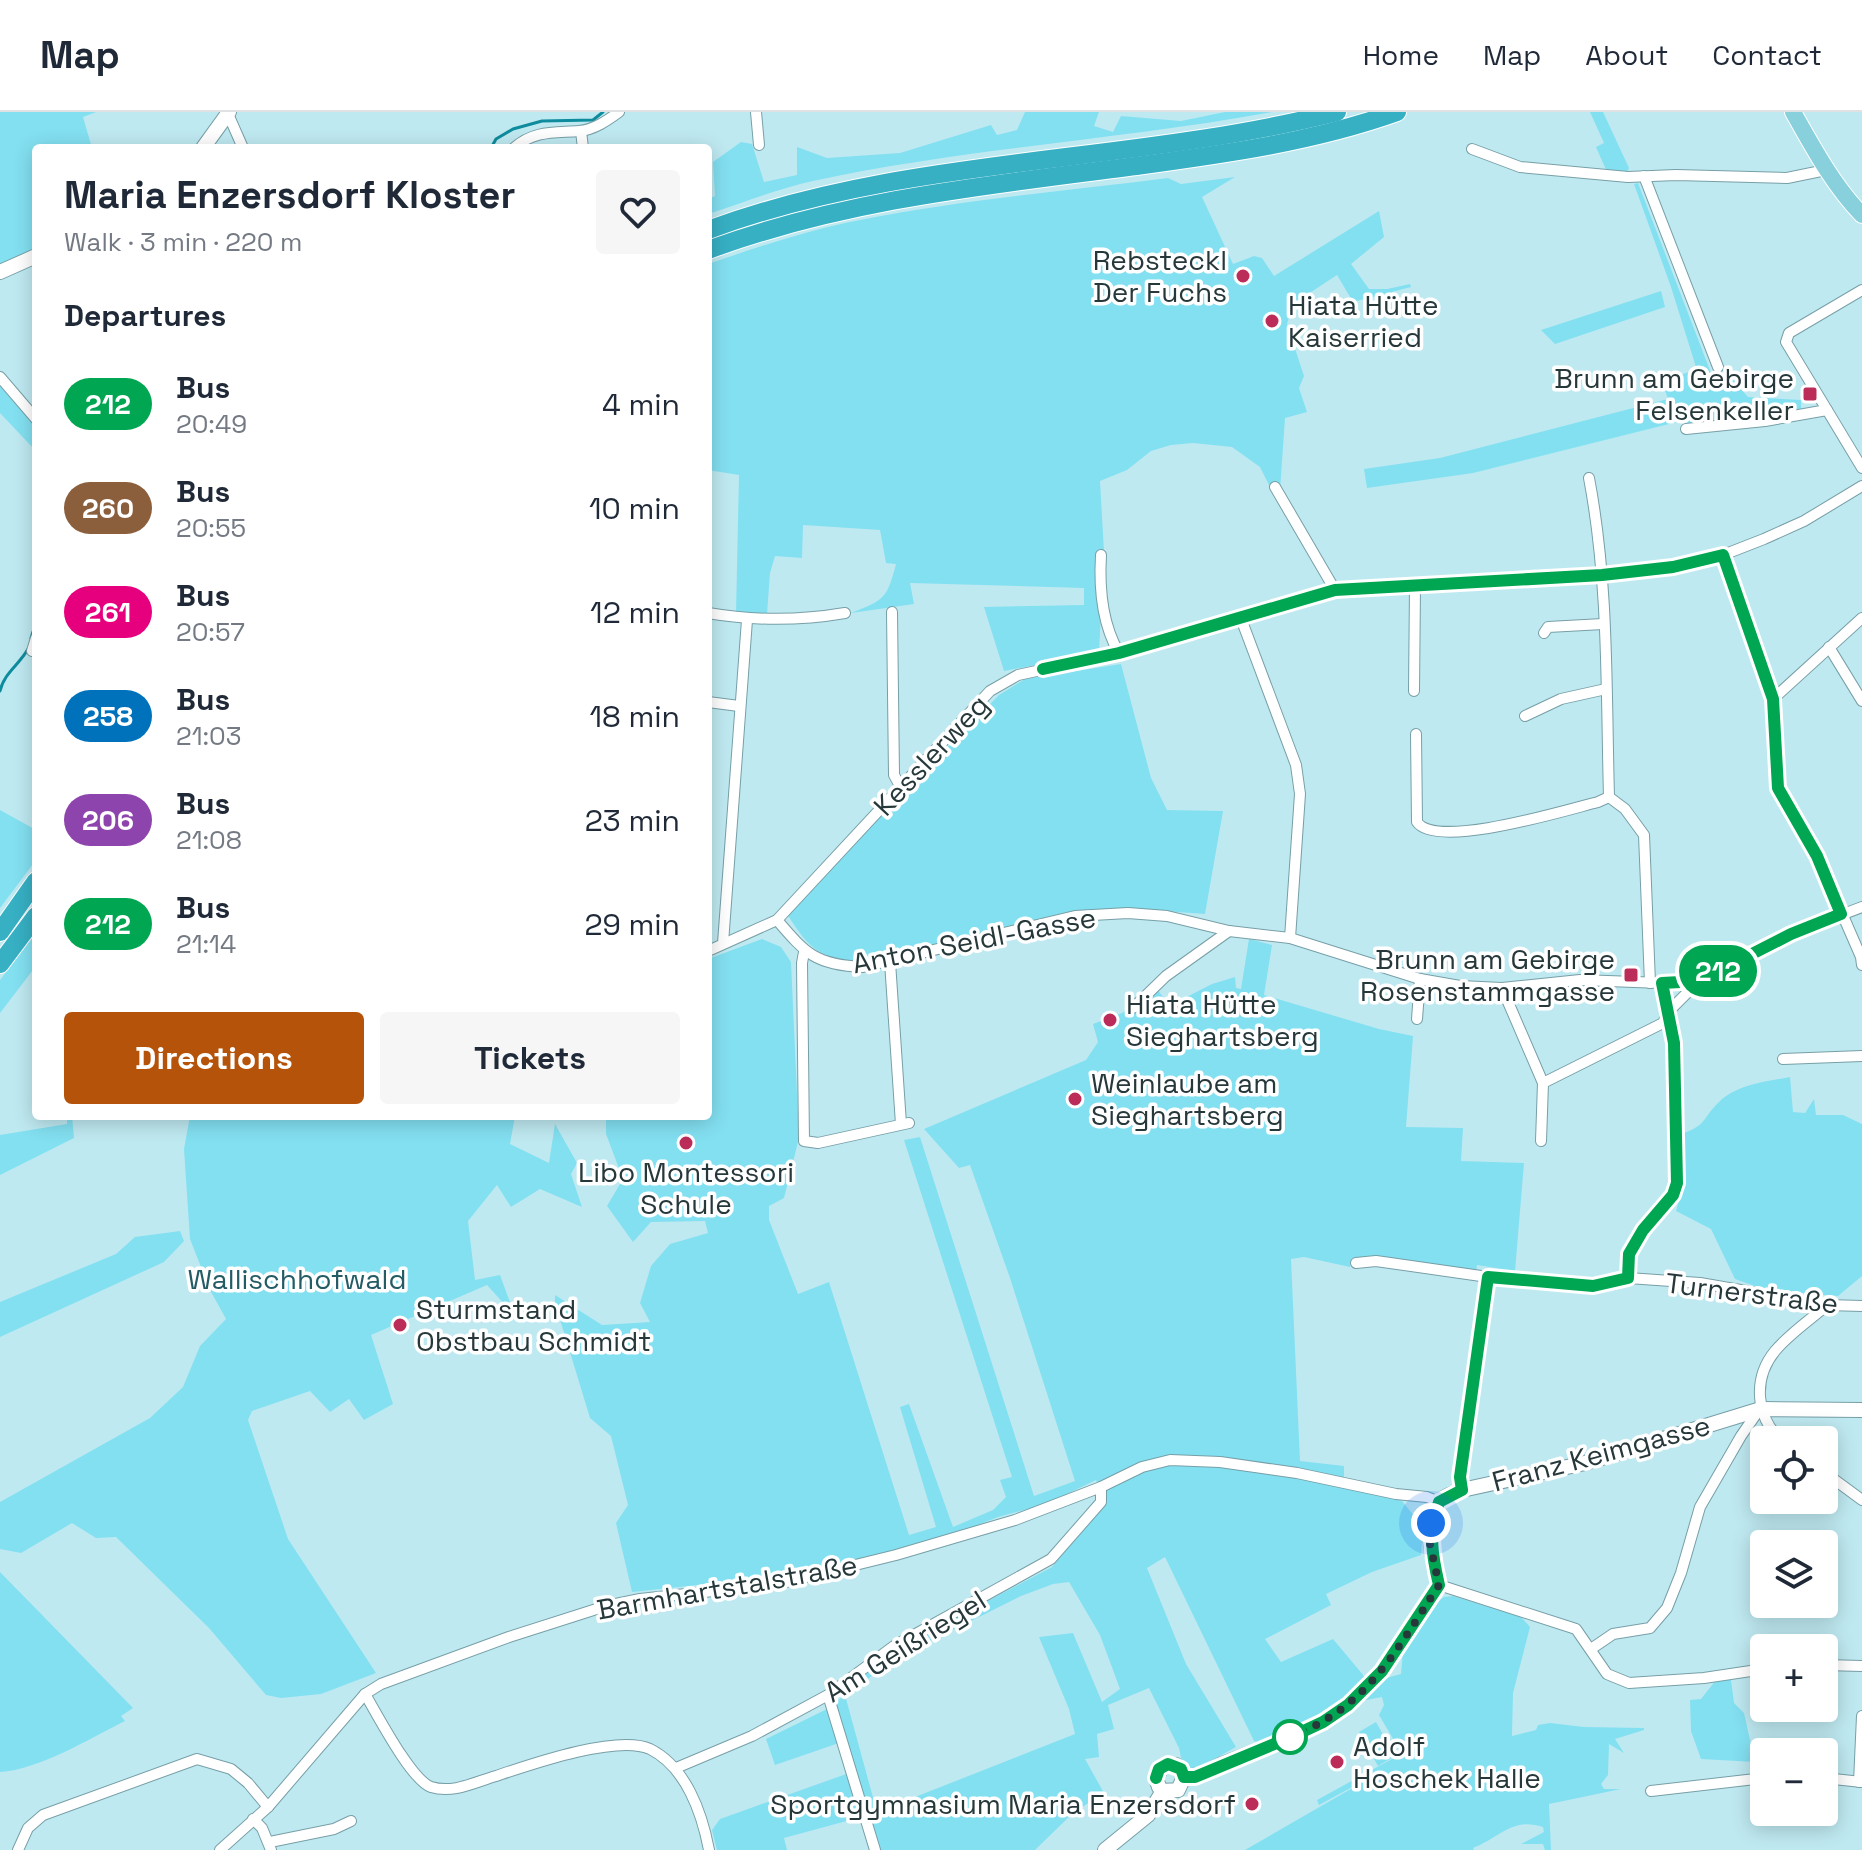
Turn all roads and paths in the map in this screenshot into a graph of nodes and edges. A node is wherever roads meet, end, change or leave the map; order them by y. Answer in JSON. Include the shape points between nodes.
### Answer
{"nodes":[{"id":1,"x":619,"y":112,"type":"edge"},
{"id":2,"x":756,"y":112,"type":"edge"},
{"id":3,"x":1337,"y":112,"type":"edge"},
{"id":4,"x":1397,"y":112,"type":"edge"},
{"id":5,"x":1793,"y":112,"type":"edge"},
{"id":6,"x":228,"y":113,"type":"edge"},
{"id":7,"x":581,"y":131,"type":"junction"},
{"id":8,"x":206,"y":144,"type":"edge"},
{"id":9,"x":241,"y":144,"type":"edge"},
{"id":10,"x":520,"y":144,"type":"edge"},
{"id":11,"x":583,"y":144,"type":"edge"},
{"id":12,"x":759,"y":145,"type":"dead end"},
{"id":13,"x":1472,"y":149,"type":"dead end"},
{"id":14,"x":1826,"y":170,"type":"junction"},
{"id":15,"x":1644,"y":176,"type":"junction"},
{"id":16,"x":1862,"y":215,"type":"edge"},
{"id":17,"x":712,"y":229,"type":"edge"},
{"id":18,"x":712,"y":249,"type":"edge"},
{"id":19,"x":32,"y":258,"type":"edge"},
{"id":20,"x":0,"y":272,"type":"edge"},
{"id":21,"x":1862,"y":290,"type":"edge"},
{"id":22,"x":1718,"y":367,"type":"dead end"},
{"id":23,"x":0,"y":377,"type":"edge"},
{"id":24,"x":1827,"y":410,"type":"junction"},
{"id":25,"x":32,"y":414,"type":"edge"},
{"id":26,"x":1686,"y":429,"type":"dead end"},
{"id":27,"x":1862,"y":468,"type":"edge"},
{"id":28,"x":1589,"y":478,"type":"dead end"},
{"id":29,"x":1862,"y":486,"type":"edge"},
{"id":30,"x":1275,"y":487,"type":"dead end"},
{"id":31,"x":1101,"y":555,"type":"dead end"},
{"id":32,"x":1723,"y":555,"type":"junction"},
{"id":33,"x":1602,"y":575,"type":"junction"},
{"id":34,"x":1415,"y":586,"type":"junction"},
{"id":35,"x":1335,"y":590,"type":"junction"},
{"id":36,"x":892,"y":612,"type":"dead end"},
{"id":37,"x":845,"y":613,"type":"dead end"},
{"id":38,"x":712,"y":614,"type":"edge"},
{"id":39,"x":1240,"y":616,"type":"junction"},
{"id":40,"x":1862,"y":618,"type":"edge"},
{"id":41,"x":747,"y":620,"type":"junction"},
{"id":42,"x":1603,"y":624,"type":"junction"},
{"id":43,"x":1544,"y":633,"type":"dead end"},
{"id":44,"x":1829,"y":647,"type":"junction"},
{"id":45,"x":1119,"y":653,"type":"junction"},
{"id":46,"x":1606,"y":689,"type":"junction"},
{"id":47,"x":1414,"y":691,"type":"dead end"},
{"id":48,"x":1773,"y":699,"type":"junction"},
{"id":49,"x":1862,"y":701,"type":"edge"},
{"id":50,"x":712,"y":703,"type":"edge"},
{"id":51,"x":739,"y":706,"type":"junction"},
{"id":52,"x":1525,"y":716,"type":"dead end"},
{"id":53,"x":1416,"y":734,"type":"dead end"},
{"id":54,"x":900,"y":786,"type":"junction"},
{"id":55,"x":1609,"y":797,"type":"junction"},
{"id":56,"x":32,"y":887,"type":"edge"},
{"id":57,"x":1862,"y":907,"type":"edge"},
{"id":58,"x":1841,"y":914,"type":"junction"},
{"id":59,"x":777,"y":920,"type":"junction"},
{"id":60,"x":32,"y":921,"type":"edge"},
{"id":61,"x":1229,"y":931,"type":"junction"},
{"id":62,"x":0,"y":932,"type":"edge"},
{"id":63,"x":1290,"y":938,"type":"junction"},
{"id":64,"x":723,"y":943,"type":"junction"},
{"id":65,"x":712,"y":949,"type":"edge"},
{"id":66,"x":804,"y":952,"type":"junction"},
{"id":67,"x":890,"y":962,"type":"junction"},
{"id":68,"x":0,"y":964,"type":"edge"},
{"id":69,"x":1862,"y":965,"type":"edge"},
{"id":70,"x":1420,"y":979,"type":"junction"},
{"id":71,"x":1699,"y":981,"type":"junction"},
{"id":72,"x":1656,"y":983,"type":"junction"},
{"id":73,"x":1502,"y":988,"type":"junction"},
{"id":74,"x":1133,"y":1008,"type":"dead end"},
{"id":75,"x":1668,"y":1012,"type":"junction"},
{"id":76,"x":1417,"y":1019,"type":"dead end"},
{"id":77,"x":1862,"y":1056,"type":"edge"},
{"id":78,"x":1783,"y":1059,"type":"dead end"},
{"id":79,"x":1543,"y":1083,"type":"junction"},
{"id":80,"x":1541,"y":1141,"type":"dead end"},
{"id":81,"x":1356,"y":1263,"type":"dead end"},
{"id":82,"x":1488,"y":1277,"type":"junction"},
{"id":83,"x":1628,"y":1278,"type":"junction"},
{"id":84,"x":1827,"y":1305,"type":"junction"},
{"id":85,"x":1862,"y":1306,"type":"edge"},
{"id":86,"x":1761,"y":1409,"type":"junction"},
{"id":87,"x":1862,"y":1410,"type":"edge"},
{"id":88,"x":1772,"y":1426,"type":"edge"},
{"id":89,"x":1838,"y":1482,"type":"edge"},
{"id":90,"x":1101,"y":1487,"type":"junction"},
{"id":91,"x":1462,"y":1490,"type":"junction"},
{"id":92,"x":1862,"y":1500,"type":"edge"},
{"id":93,"x":1439,"y":1502,"type":"junction"},
{"id":94,"x":1439,"y":1585,"type":"junction"},
{"id":95,"x":1591,"y":1649,"type":"junction"},
{"id":96,"x":1838,"y":1665,"type":"edge"},
{"id":97,"x":1862,"y":1666,"type":"edge"},
{"id":98,"x":1750,"y":1671,"type":"edge"},
{"id":99,"x":365,"y":1694,"type":"junction"},
{"id":100,"x":828,"y":1695,"type":"junction"},
{"id":101,"x":1862,"y":1716,"type":"edge"},
{"id":102,"x":676,"y":1768,"type":"junction"},
{"id":103,"x":1184,"y":1777,"type":"junction"},
{"id":104,"x":1750,"y":1780,"type":"edge"},
{"id":105,"x":1838,"y":1780,"type":"edge"},
{"id":106,"x":1860,"y":1782,"type":"edge"},
{"id":107,"x":1163,"y":1791,"type":"junction"},
{"id":108,"x":1651,"y":1791,"type":"dead end"},
{"id":109,"x":268,"y":1807,"type":"junction"},
{"id":110,"x":253,"y":1819,"type":"junction"},
{"id":111,"x":351,"y":1821,"type":"dead end"},
{"id":112,"x":271,"y":1846,"type":"edge"},
{"id":113,"x":18,"y":1850,"type":"edge"},
{"id":114,"x":220,"y":1850,"type":"edge"},
{"id":115,"x":709,"y":1850,"type":"edge"},
{"id":116,"x":875,"y":1850,"type":"edge"},
{"id":117,"x":1105,"y":1850,"type":"edge"}],
"edges":[{"from":1,"to":7,"type":"street"},
{"from":2,"to":12,"type":"street"},
{"from":3,"to":17,"type":"highway","via":[[1200,139],[912,177],[825,194]]},
{"from":4,"to":18,"type":"highway","via":[[1297,140],[1216,154],[915,195],[828,213]]},
{"from":5,"to":14,"type":"main road"},
{"from":6,"to":8,"type":"main road"},
{"from":6,"to":9,"type":"street"},
{"from":7,"to":10,"type":"street","via":[[556,130]]},
{"from":7,"to":11,"type":"street"},
{"from":13,"to":15,"type":"street","via":[[1520,167]]},
{"from":14,"to":15,"type":"street","via":[[1787,178]]},
{"from":14,"to":16,"type":"main road"},
{"from":15,"to":22,"type":"street"},
{"from":19,"to":20,"type":"main road"},
{"from":21,"to":24,"type":"street","via":[[1789,333],[1786,342]]},
{"from":23,"to":25,"type":"street"},
{"from":24,"to":26,"type":"street"},
{"from":24,"to":27,"type":"street"},
{"from":28,"to":33,"type":"street"},
{"from":29,"to":32,"type":"street","name":"Kesslerweg","via":[[1804,521]]},
{"from":30,"to":35,"type":"street"},
{"from":31,"to":45,"type":"street","via":[[1099,579],[1108,635]]},
{"from":32,"to":33,"type":"street","name":"Kesslerweg"},
{"from":32,"to":48,"type":"street"},
{"from":33,"to":34,"type":"street","name":"Kesslerweg"},
{"from":33,"to":42,"type":"street"},
{"from":34,"to":35,"type":"street","name":"Kesslerweg"},
{"from":34,"to":47,"type":"street"},
{"from":35,"to":39,"type":"street","name":"Kesslerweg"},
{"from":36,"to":54,"type":"street","via":[[894,775]]},
{"from":37,"to":41,"type":"street"},
{"from":38,"to":41,"type":"street"},
{"from":39,"to":45,"type":"street","name":"Kesslerweg"},
{"from":39,"to":63,"type":"street","via":[[1296,765],[1300,794]]},
{"from":40,"to":44,"type":"street"},
{"from":41,"to":51,"type":"street"},
{"from":42,"to":43,"type":"street","via":[[1548,627]]},
{"from":42,"to":46,"type":"street"},
{"from":44,"to":48,"type":"street"},
{"from":44,"to":49,"type":"street"},
{"from":45,"to":54,"type":"street","name":"Kesslerweg","via":[[1018,675],[990,691]]},
{"from":46,"to":52,"type":"street","via":[[1561,699]]},
{"from":46,"to":55,"type":"street"},
{"from":48,"to":58,"type":"street","via":[[1778,788],[1817,856]]},
{"from":50,"to":51,"type":"street"},
{"from":51,"to":64,"type":"street"},
{"from":53,"to":55,"type":"street","via":[[1417,822],[1422,829],[1476,832]]},
{"from":54,"to":59,"type":"street","name":"Kesslerweg"},
{"from":55,"to":72,"type":"street","via":[[1644,835]]},
{"from":56,"to":62,"type":"highway"},
{"from":57,"to":58,"type":"street","name":"Anton Seidl-Gasse"},
{"from":58,"to":69,"type":"street"},
{"from":58,"to":71,"type":"street","name":"Anton Seidl-Gasse"},
{"from":59,"to":64,"type":"street"},
{"from":59,"to":66,"type":"street","name":"Anton Seidl-Gasse"},
{"from":60,"to":68,"type":"highway"},
{"from":61,"to":63,"type":"street","name":"Anton Seidl-Gasse"},
{"from":61,"to":67,"type":"street","name":"Anton Seidl-Gasse","via":[[1167,916],[1075,916]]},
{"from":61,"to":74,"type":"street","via":[[1166,976]]},
{"from":63,"to":70,"type":"street","name":"Anton Seidl-Gasse"},
{"from":64,"to":65,"type":"street"},
{"from":66,"to":67,"type":"street","name":"Anton Seidl-Gasse","via":[[840,966]]},
{"from":66,"to":67,"type":"street","via":[[804,1141],[818,1143],[905,1123]]},
{"from":70,"to":73,"type":"street","name":"Anton Seidl-Gasse"},
{"from":70,"to":76,"type":"street"},
{"from":71,"to":72,"type":"street","name":"Anton Seidl-Gasse"},
{"from":71,"to":75,"type":"street"},
{"from":72,"to":73,"type":"street","name":"Anton Seidl-Gasse","via":[[1580,980]]},
{"from":72,"to":75,"type":"street"},
{"from":73,"to":79,"type":"street"},
{"from":75,"to":79,"type":"street","via":[[1663,1023]]},
{"from":75,"to":83,"type":"street","via":[[1674,1043],[1677,1183],[1629,1254]]},
{"from":77,"to":78,"type":"street"},
{"from":79,"to":80,"type":"street"},
{"from":81,"to":82,"type":"street","name":"Turnerstraße","via":[[1376,1261]]},
{"from":82,"to":83,"type":"street","name":"Turnerstraße","via":[[1593,1286]]},
{"from":82,"to":91,"type":"street"},
{"from":83,"to":84,"type":"street","name":"Turnerstraße","via":[[1700,1283]]},
{"from":84,"to":85,"type":"street","name":"Turnerstraße"},
{"from":84,"to":86,"type":"street","via":[[1775,1351],[1759,1380]]},
{"from":86,"to":87,"type":"main road","name":"Franz Keimgasse"},
{"from":86,"to":88,"type":"street"},
{"from":86,"to":91,"type":"main road","name":"Franz Keimgasse","via":[[1585,1463]]},
{"from":86,"to":95,"type":"street","via":[[1700,1507],[1667,1608],[1650,1628],[1613,1634]]},
{"from":89,"to":92,"type":"street"},
{"from":90,"to":93,"type":"street","name":"Barmhartstalstraße","via":[[1170,1460],[1220,1462]]},
{"from":90,"to":99,"type":"street","name":"Barmhartstalstraße","via":[[1015,1520],[778,1584],[606,1606],[498,1641]]},
{"from":90,"to":100,"type":"street","name":"Am Geißriegel","via":[[1101,1502],[1051,1559],[894,1646]]},
{"from":91,"to":93,"type":"main road","name":"Franz Keimgasse"},
{"from":93,"to":94,"type":"main road","via":[[1430,1544]]},
{"from":94,"to":95,"type":"street","via":[[1576,1629]]},
{"from":94,"to":103,"type":"main road","via":[[1382,1671],[1348,1705],[1281,1742]]},
{"from":95,"to":98,"type":"street","via":[[1607,1674],[1629,1683]]},
{"from":96,"to":97,"type":"street"},
{"from":99,"to":102,"type":"street","via":[[410,1769],[429,1787],[453,1790],[567,1753],[612,1746],[648,1748]]},
{"from":99,"to":109,"type":"street","name":"Barmhartstalstraße"},
{"from":100,"to":102,"type":"street","name":"Am Geißriegel","via":[[752,1736]]},
{"from":100,"to":116,"type":"street"},
{"from":101,"to":106,"type":"street"},
{"from":102,"to":115,"type":"street","via":[[703,1818]]},
{"from":103,"to":107,"type":"main road","via":[[1178,1790]]},
{"from":103,"to":107,"type":"main road","via":[[1176,1765],[1163,1766],[1156,1778]]},
{"from":104,"to":108,"type":"street"},
{"from":105,"to":106,"type":"street"},
{"from":107,"to":117,"type":"main road","via":[[1148,1815]]},
{"from":109,"to":110,"type":"street","name":"Barmhartstalstraße"},
{"from":109,"to":113,"type":"street","via":[[231,1769],[197,1759],[43,1815],[28,1828]]},
{"from":110,"to":112,"type":"street"},
{"from":110,"to":114,"type":"street","name":"Barmhartstalstraße"},
{"from":111,"to":112,"type":"street"}]}
